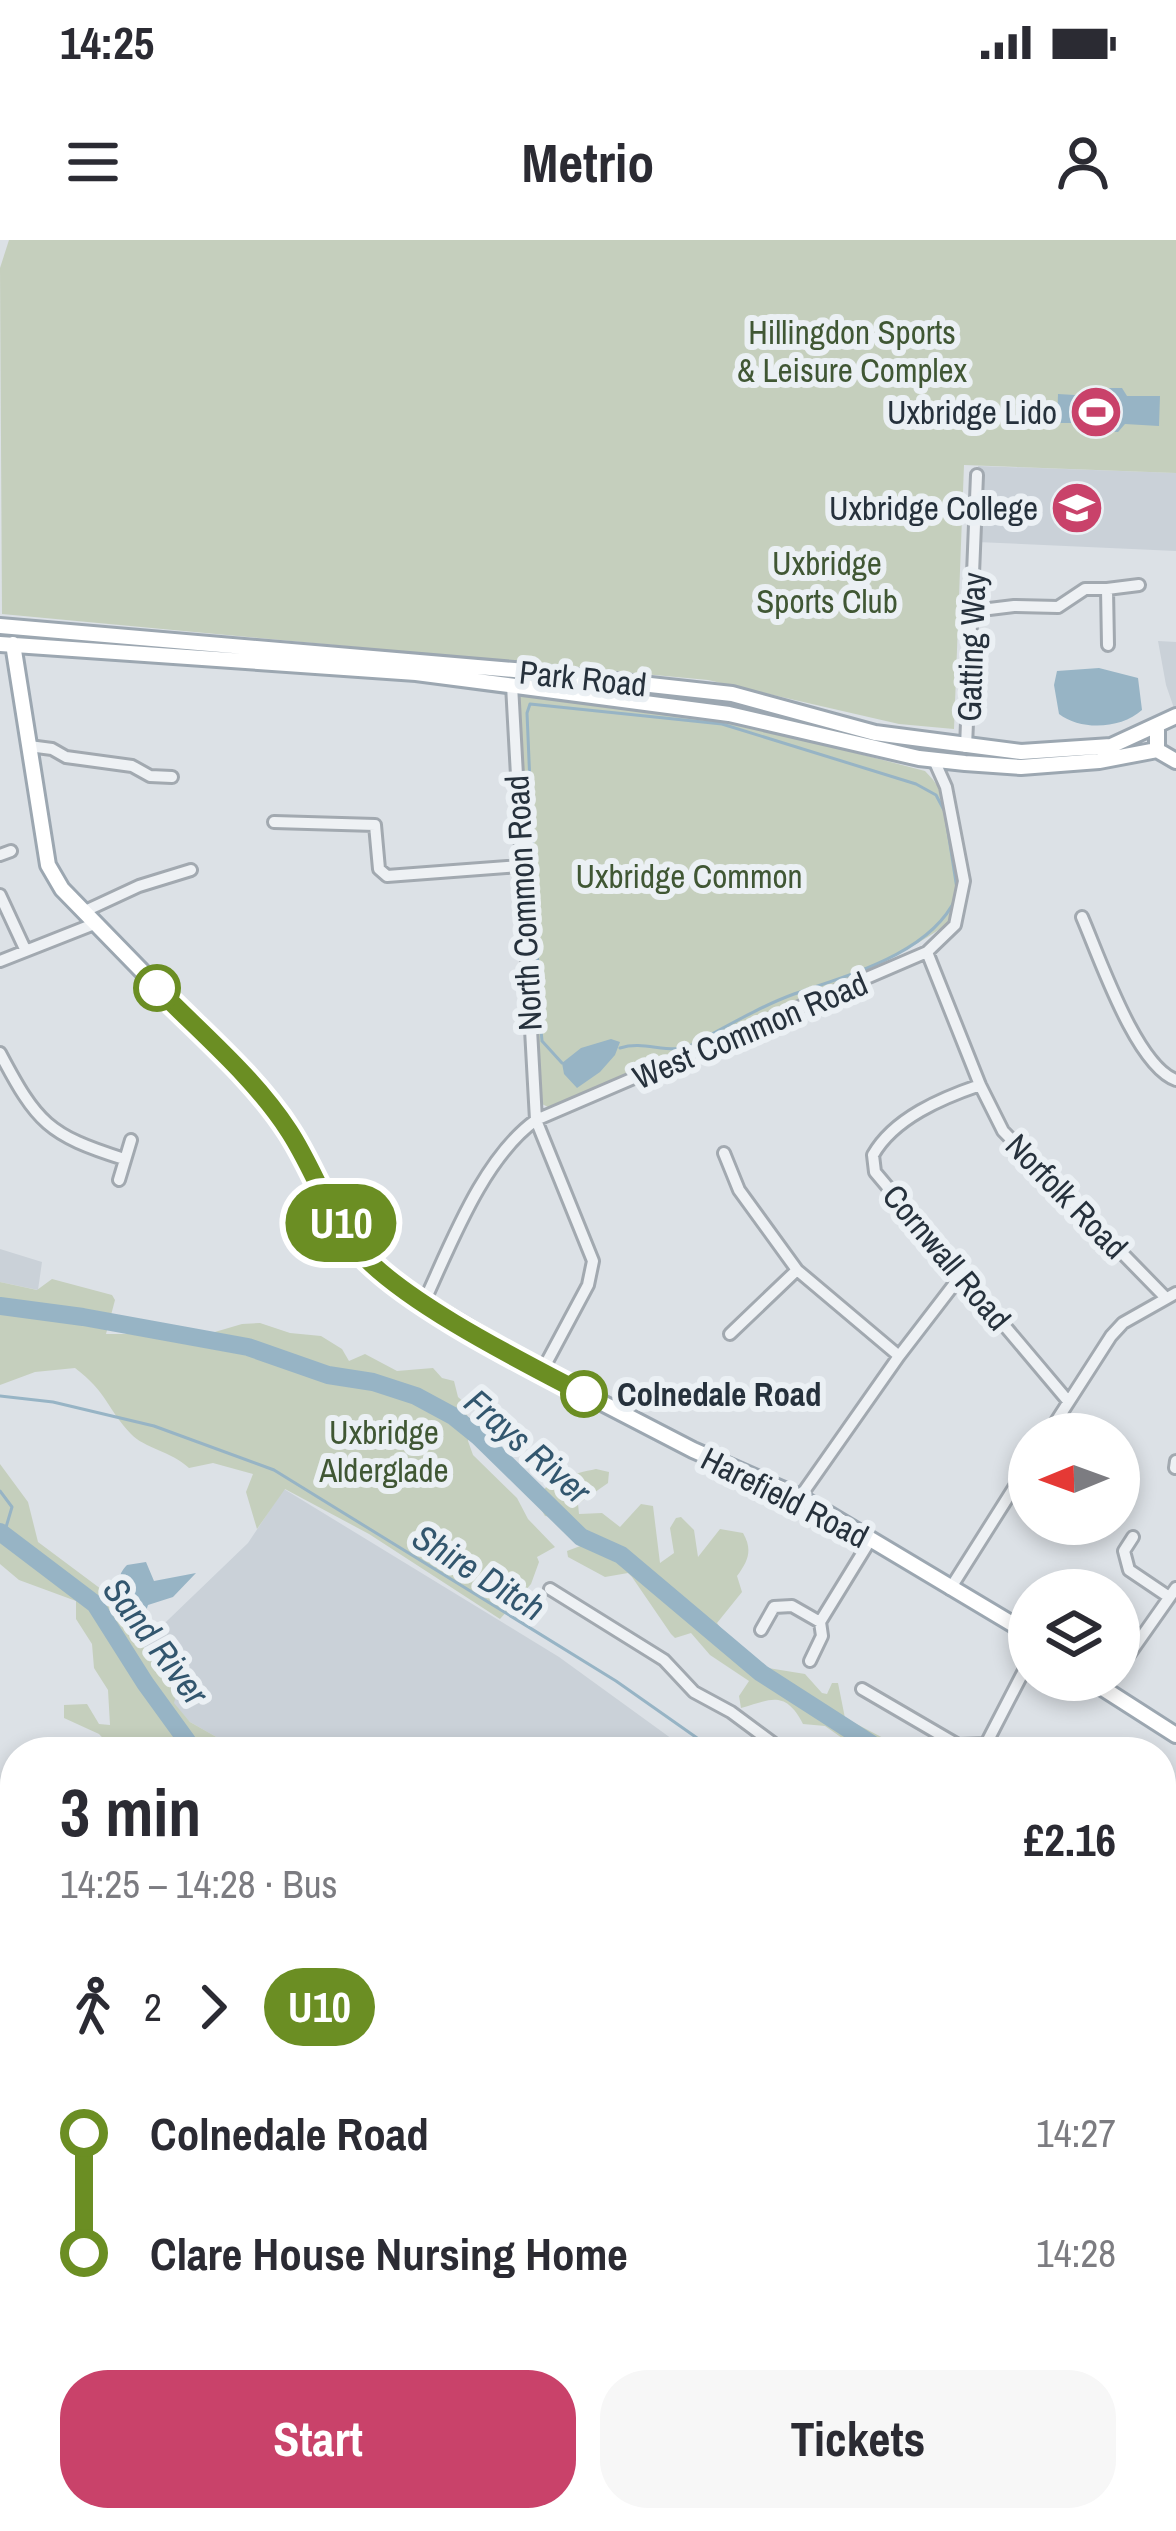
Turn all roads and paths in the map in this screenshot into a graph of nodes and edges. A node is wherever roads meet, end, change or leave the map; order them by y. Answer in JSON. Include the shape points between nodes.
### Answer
{"nodes":[{"id":1,"x":977,"y":475,"type":"dead end"},
{"id":2,"x":1139,"y":585,"type":"dead end"},
{"id":3,"x":1107,"y":590,"type":"junction"},
{"id":4,"x":973,"y":611,"type":"junction"},
{"id":5,"x":0,"y":626,"type":"edge"},
{"id":6,"x":4,"y":641,"type":"edge"},
{"id":7,"x":1108,"y":645,"type":"dead end"},
{"id":8,"x":512,"y":686,"type":"junction"},
{"id":9,"x":1176,"y":716,"type":"edge"},
{"id":10,"x":1157,"y":728,"type":"junction"},
{"id":11,"x":29,"y":746,"type":"junction"},
{"id":12,"x":967,"y":746,"type":"junction"},
{"id":13,"x":934,"y":760,"type":"junction"},
{"id":14,"x":1169,"y":760,"type":"edge"},
{"id":15,"x":962,"y":763,"type":"junction"},
{"id":16,"x":172,"y":777,"type":"dead end"},
{"id":17,"x":944,"y":784,"type":"junction"},
{"id":18,"x":274,"y":822,"type":"dead end"},
{"id":19,"x":519,"y":866,"type":"junction"},
{"id":20,"x":191,"y":870,"type":"dead end"},
{"id":21,"x":0,"y":895,"type":"edge"},
{"id":22,"x":1082,"y":917,"type":"dead end"},
{"id":23,"x":88,"y":918,"type":"junction"},
{"id":24,"x":25,"y":950,"type":"junction"},
{"id":25,"x":927,"y":952,"type":"junction"},
{"id":26,"x":0,"y":961,"type":"edge"},
{"id":27,"x":0,"y":1053,"type":"edge"},
{"id":28,"x":1176,"y":1080,"type":"edge"},
{"id":29,"x":980,"y":1084,"type":"junction"},
{"id":30,"x":536,"y":1120,"type":"junction"},
{"id":31,"x":131,"y":1139,"type":"dead end"},
{"id":32,"x":724,"y":1153,"type":"dead end"},
{"id":33,"x":124,"y":1160,"type":"junction"},
{"id":34,"x":118,"y":1180,"type":"dead end"},
{"id":35,"x":797,"y":1270,"type":"junction"},
{"id":36,"x":962,"y":1274,"type":"junction"},
{"id":37,"x":1171,"y":1296,"type":"edge"},
{"id":38,"x":424,"y":1302,"type":"junction"},
{"id":39,"x":730,"y":1334,"type":"dead end"},
{"id":40,"x":899,"y":1356,"type":"junction"},
{"id":41,"x":542,"y":1371,"type":"junction"},
{"id":42,"x":1069,"y":1401,"type":"junction"},
{"id":43,"x":1061,"y":1413,"type":"edge"},
{"id":44,"x":800,"y":1497,"type":"junction"},
{"id":45,"x":1008,"y":1497,"type":"edge"},
{"id":46,"x":871,"y":1539,"type":"junction"},
{"id":47,"x":1128,"y":1545,"type":"edge"},
{"id":48,"x":950,"y":1588,"type":"junction"},
{"id":49,"x":550,"y":1589,"type":"dead end"},
{"id":50,"x":1173,"y":1592,"type":"edge"},
{"id":51,"x":820,"y":1622,"type":"junction"},
{"id":52,"x":1008,"y":1622,"type":"edge"},
{"id":53,"x":761,"y":1630,"type":"dead end"},
{"id":54,"x":1140,"y":1639,"type":"edge"},
{"id":55,"x":810,"y":1661,"type":"dead end"},
{"id":56,"x":862,"y":1689,"type":"dead end"},
{"id":57,"x":1012,"y":1701,"type":"edge"},
{"id":58,"x":1129,"y":1701,"type":"edge"},
{"id":59,"x":1176,"y":1736,"type":"edge"},
{"id":60,"x":764,"y":1737,"type":"edge"},
{"id":61,"x":946,"y":1737,"type":"edge"},
{"id":62,"x":996,"y":1737,"type":"edge"}],
"edges":[{"from":1,"to":4,"type":"street","name":"Gatting Way"},
{"from":2,"to":3,"type":"street"},
{"from":3,"to":4,"type":"street","via":[[1085,590],[1058,607]]},
{"from":3,"to":7,"type":"street"},
{"from":4,"to":12,"type":"street","name":"Gatting Way"},
{"from":5,"to":12,"type":"main road","name":"Park Road","via":[[732,694],[875,733]]},
{"from":6,"to":8,"type":"main road","name":"Park Road"},
{"from":6,"to":11,"type":"main road","name":"Harefield Road"},
{"from":8,"to":13,"type":"main road","name":"Park Road","via":[[729,714]]},
{"from":8,"to":19,"type":"street","name":"North Common Road"},
{"from":9,"to":10,"type":"main road","name":"Park Road"},
{"from":10,"to":12,"type":"main road","name":"Park Road","via":[[1111,746]]},
{"from":10,"to":14,"type":"main road"},
{"from":11,"to":16,"type":"street"},
{"from":11,"to":23,"type":"main road","name":"Harefield Road","via":[[48,865]]},
{"from":12,"to":15,"type":"street","name":"Gatting Way"},
{"from":13,"to":15,"type":"main road","name":"Park Road"},
{"from":13,"to":17,"type":"street"},
{"from":14,"to":15,"type":"main road","name":"Park Road"},
{"from":15,"to":17,"type":"street"},
{"from":17,"to":25,"type":"street","name":"West Common Road","via":[[964,881],[955,925]]},
{"from":18,"to":19,"type":"street","via":[[375,826],[379,869],[387,876]]},
{"from":19,"to":30,"type":"street","name":"North Common Road"},
{"from":20,"to":23,"type":"street","via":[[139,886]]},
{"from":21,"to":24,"type":"street"},
{"from":22,"to":28,"type":"street","via":[[1136,1038]]},
{"from":23,"to":24,"type":"street"},
{"from":23,"to":38,"type":"main road","name":"Harefield Road","via":[[287,1128],[358,1250]]},
{"from":24,"to":26,"type":"street"},
{"from":25,"to":29,"type":"street","name":"Norfolk Road"},
{"from":25,"to":30,"type":"street","name":"West Common Road"},
{"from":27,"to":33,"type":"street","via":[[44,1124]]},
{"from":29,"to":36,"type":"street","name":"Cornwall Road","via":[[919,1112],[873,1155],[874,1172]]},
{"from":29,"to":37,"type":"street","name":"Norfolk Road","via":[[1003,1131]]},
{"from":30,"to":38,"type":"street","via":[[501,1156]]},
{"from":30,"to":41,"type":"street","via":[[593,1261]]},
{"from":31,"to":33,"type":"street"},
{"from":32,"to":35,"type":"street","via":[[739,1190]]},
{"from":33,"to":34,"type":"street"},
{"from":35,"to":39,"type":"street"},
{"from":35,"to":40,"type":"street"},
{"from":36,"to":40,"type":"street"},
{"from":36,"to":42,"type":"street","name":"Cornwall Road"},
{"from":37,"to":42,"type":"street","via":[[1123,1323]]},
{"from":38,"to":41,"type":"main road","name":"Harefield Road"},
{"from":40,"to":44,"type":"street"},
{"from":41,"to":44,"type":"main road","name":"Harefield Road"},
{"from":42,"to":43,"type":"street"},
{"from":44,"to":46,"type":"main road","name":"Harefield Road"},
{"from":45,"to":48,"type":"street"},
{"from":46,"to":48,"type":"main road","name":"Harefield Road"},
{"from":46,"to":51,"type":"street"},
{"from":47,"to":50,"type":"street","via":[[1129,1570]]},
{"from":48,"to":52,"type":"main road","name":"Harefield Road"},
{"from":49,"to":60,"type":"street","via":[[664,1660],[694,1692]]},
{"from":50,"to":54,"type":"street"},
{"from":51,"to":53,"type":"street","via":[[792,1606],[774,1607]]},
{"from":51,"to":55,"type":"street"},
{"from":56,"to":61,"type":"street"},
{"from":57,"to":62,"type":"street"},
{"from":58,"to":59,"type":"main road"}]}
